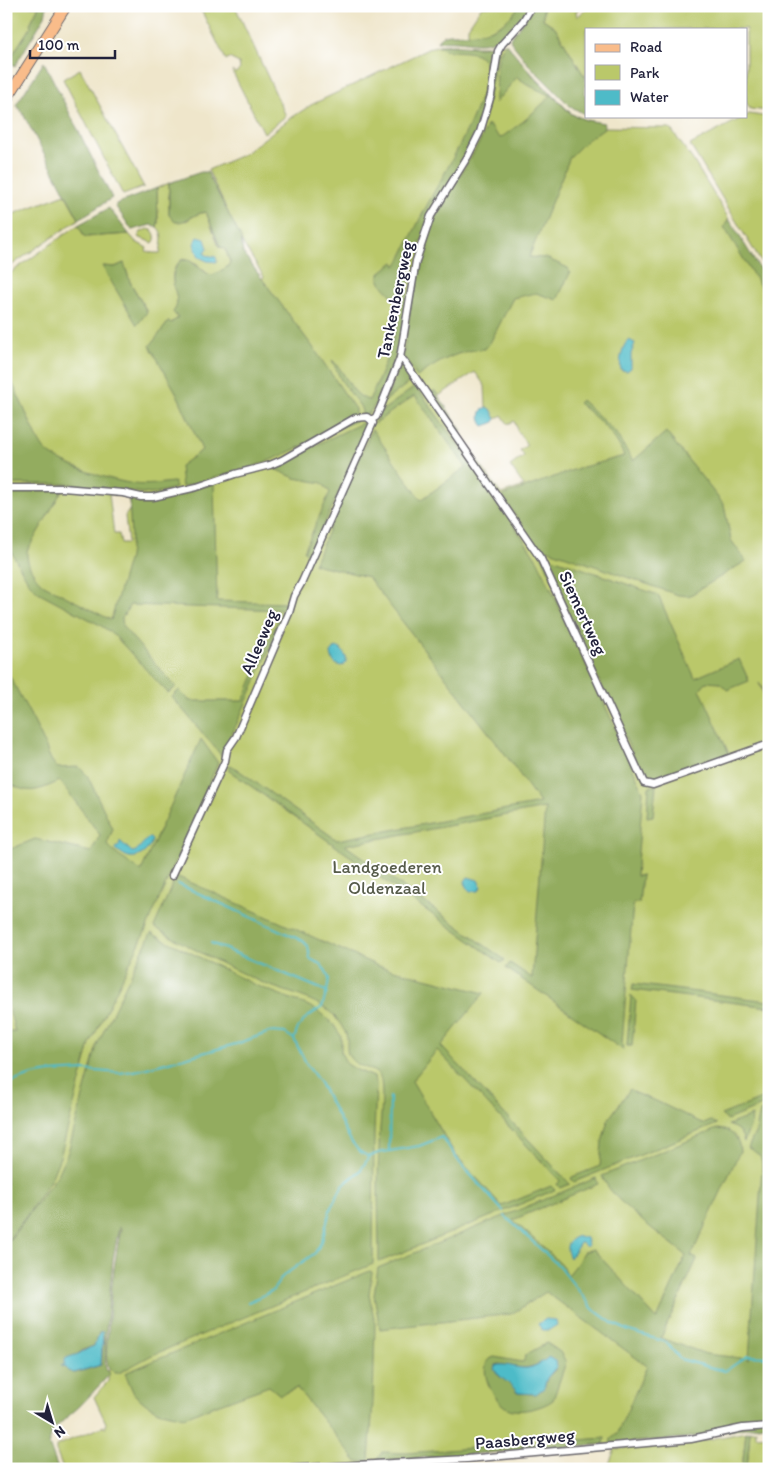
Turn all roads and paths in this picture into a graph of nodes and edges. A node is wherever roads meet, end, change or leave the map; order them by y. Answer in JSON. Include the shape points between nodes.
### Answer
{"nodes":[{"id":1,"x":66,"y":6,"type":"edge"},
{"id":2,"x":532,"y":6,"type":"edge"},
{"id":3,"x":6,"y":100,"type":"edge"},
{"id":4,"x":400,"y":358,"type":"junction"},
{"id":5,"x":371,"y":420,"type":"junction"},
{"id":6,"x":6,"y":488,"type":"edge"},
{"id":7,"x":769,"y":744,"type":"edge"},
{"id":8,"x":172,"y":876,"type":"dead end"},
{"id":9,"x":769,"y":1426,"type":"edge"},
{"id":10,"x":282,"y":1469,"type":"edge"}],
"edges":[{"from":1,"to":3,"type":"main road","via":[[41,53]]},
{"from":2,"to":4,"type":"street","name":"Tankenbergweg","via":[[498,51],[491,95],[480,132],[428,224],[413,275]]},
{"from":4,"to":5,"type":"street","name":"Tankenbergweg","via":[[381,406]]},
{"from":4,"to":7,"type":"street","name":"Siemertweg","via":[[541,559],[644,784],[653,785]]},
{"from":5,"to":6,"type":"street","via":[[355,418],[264,467],[153,496],[72,488]]},
{"from":5,"to":8,"type":"street","name":"Alleeweg","via":[[372,426]]},
{"from":9,"to":10,"type":"street","name":"Paasbergweg","via":[[638,1444],[467,1459]]}]}
